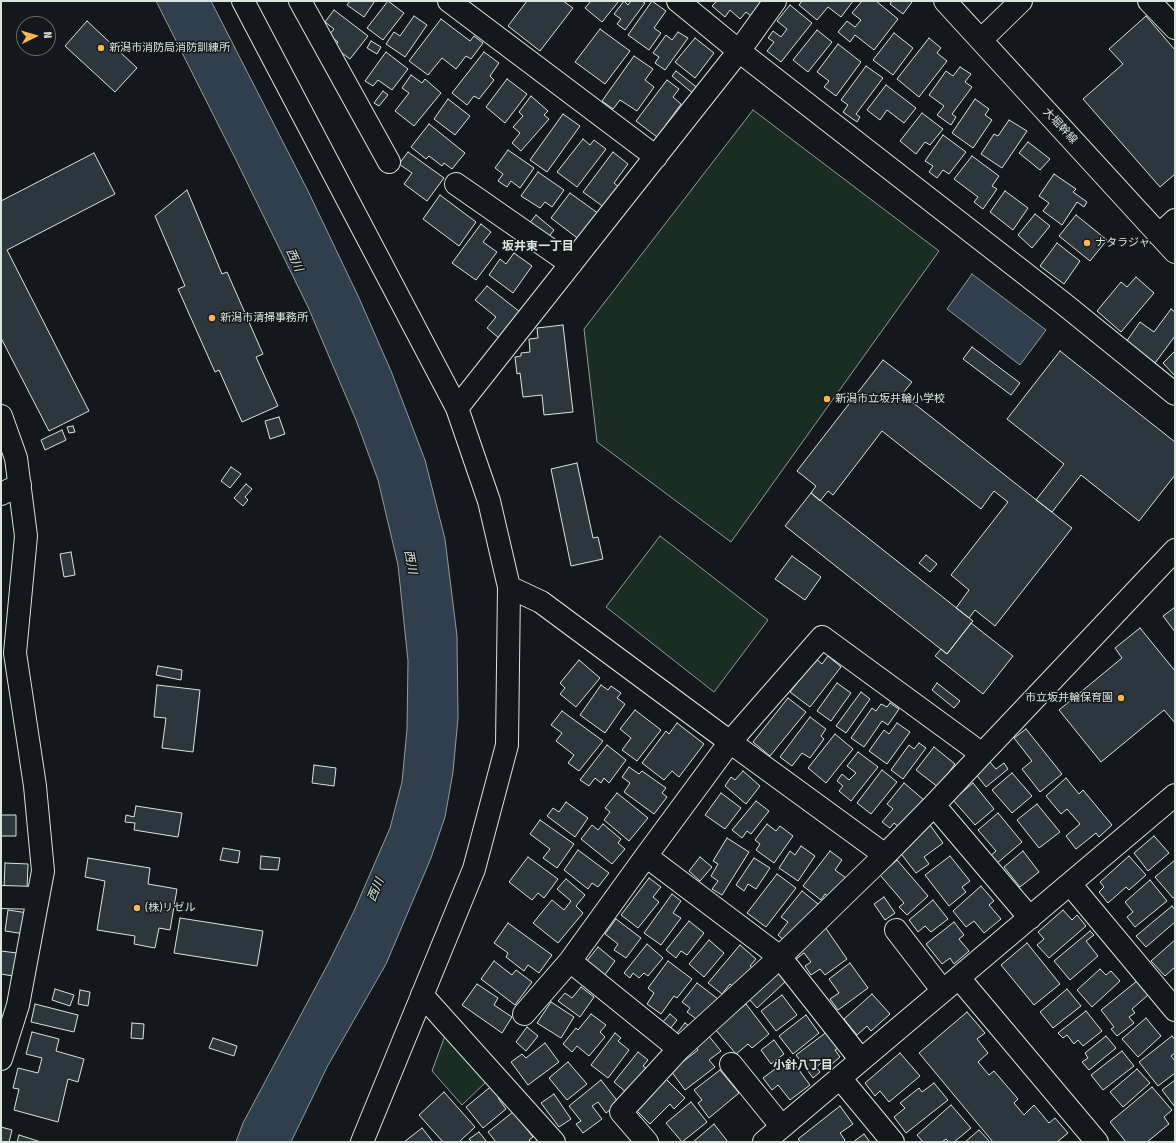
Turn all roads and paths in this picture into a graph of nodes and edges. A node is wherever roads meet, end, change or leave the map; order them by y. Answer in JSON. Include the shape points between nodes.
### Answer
{"nodes":[{"id":1,"x":243,"y":1,"type":"edge"},
{"id":2,"x":300,"y":1,"type":"edge"},
{"id":3,"x":449,"y":1,"type":"edge"},
{"id":4,"x":678,"y":1,"type":"edge"},
{"id":5,"x":775,"y":1,"type":"edge"},
{"id":6,"x":945,"y":1,"type":"edge"},
{"id":7,"x":1021,"y":1,"type":"edge"},
{"id":8,"x":1149,"y":1,"type":"edge"},
{"id":9,"x":1175,"y":28,"type":"edge"},
{"id":10,"x":981,"y":40,"type":"junction"},
{"id":11,"x":739,"y":51,"type":"junction"},
{"id":12,"x":656,"y":157,"type":"junction"},
{"id":13,"x":389,"y":162,"type":"dead end"},
{"id":14,"x":456,"y":184,"type":"dead end"},
{"id":15,"x":1175,"y":220,"type":"edge"},
{"id":16,"x":1159,"y":235,"type":"junction"},
{"id":17,"x":1175,"y":252,"type":"edge"},
{"id":18,"x":571,"y":264,"type":"junction"},
{"id":19,"x":1175,"y":394,"type":"edge"},
{"id":20,"x":457,"y":408,"type":"junction"},
{"id":21,"x":1,"y":416,"type":"edge"},
{"id":22,"x":10,"y":490,"type":"edge"},
{"id":23,"x":1175,"y":550,"type":"edge"},
{"id":24,"x":509,"y":587,"type":"junction"},
{"id":25,"x":730,"y":742,"type":"junction"},
{"id":26,"x":982,"y":754,"type":"junction"},
{"id":27,"x":934,"y":805,"type":"junction"},
{"id":28,"x":1172,"y":805,"type":"edge"},
{"id":29,"x":884,"y":855,"type":"junction"},
{"id":30,"x":646,"y":856,"type":"junction"},
{"id":31,"x":1070,"y":884,"type":"junction"},
{"id":32,"x":1,"y":897,"type":"edge"},
{"id":33,"x":38,"y":898,"type":"junction"},
{"id":34,"x":1030,"y":918,"type":"junction"},
{"id":35,"x":896,"y":930,"type":"dead end"},
{"id":36,"x":780,"y":957,"type":"junction"},
{"id":37,"x":570,"y":962,"type":"junction"},
{"id":38,"x":951,"y":984,"type":"junction"},
{"id":39,"x":422,"y":995,"type":"junction"},
{"id":40,"x":1175,"y":1010,"type":"edge"},
{"id":41,"x":524,"y":1014,"type":"dead end"},
{"id":42,"x":680,"y":1049,"type":"junction"},
{"id":43,"x":1,"y":1059,"type":"edge"},
{"id":44,"x":861,"y":1060,"type":"junction"},
{"id":45,"x":731,"y":1064,"type":"dead end"},
{"id":46,"x":840,"y":1078,"type":"junction"},
{"id":47,"x":782,"y":1127,"type":"junction"},
{"id":48,"x":362,"y":1142,"type":"edge"},
{"id":49,"x":554,"y":1142,"type":"edge"},
{"id":50,"x":647,"y":1142,"type":"edge"},
{"id":51,"x":764,"y":1142,"type":"edge"},
{"id":52,"x":893,"y":1142,"type":"edge"},
{"id":53,"x":1098,"y":1142,"type":"edge"}],
"edges":[{"from":1,"to":20,"type":"street"},
{"from":2,"to":13,"type":"street"},
{"from":3,"to":12,"type":"street"},
{"from":4,"to":11,"type":"street"},
{"from":5,"to":11,"type":"street"},
{"from":6,"to":10,"type":"street","name":"大堀幹線"},
{"from":7,"to":10,"type":"street"},
{"from":8,"to":9,"type":"street"},
{"from":10,"to":16,"type":"street","name":"大堀幹線"},
{"from":11,"to":12,"type":"street"},
{"from":11,"to":19,"type":"street","via":[[1058,299]]},
{"from":12,"to":18,"type":"street"},
{"from":14,"to":18,"type":"street"},
{"from":15,"to":16,"type":"street"},
{"from":16,"to":17,"type":"street","name":"大堀幹線"},
{"from":18,"to":20,"type":"street"},
{"from":20,"to":24,"type":"street","via":[[489,501]]},
{"from":21,"to":22,"type":"street","via":[[16,458]]},
{"from":22,"to":33,"type":"street","via":[[26,536],[15,653],[35,786],[43,871]]},
{"from":23,"to":26,"type":"street"},
{"from":24,"to":25,"type":"street","via":[[541,602]]},
{"from":24,"to":39,"type":"street","via":[[507,745],[474,869]]},
{"from":25,"to":26,"type":"street","via":[[822,637]]},
{"from":25,"to":29,"type":"street"},
{"from":25,"to":30,"type":"street"},
{"from":26,"to":27,"type":"street"},
{"from":27,"to":29,"type":"street"},
{"from":27,"to":34,"type":"street"},
{"from":28,"to":31,"type":"street"},
{"from":29,"to":36,"type":"street"},
{"from":30,"to":36,"type":"street"},
{"from":30,"to":37,"type":"street"},
{"from":31,"to":34,"type":"street"},
{"from":31,"to":40,"type":"street"},
{"from":32,"to":33,"type":"street"},
{"from":33,"to":43,"type":"street","via":[[18,1005]]},
{"from":34,"to":38,"type":"street"},
{"from":35,"to":38,"type":"street"},
{"from":36,"to":42,"type":"street"},
{"from":36,"to":44,"type":"street"},
{"from":37,"to":41,"type":"street"},
{"from":37,"to":42,"type":"street"},
{"from":38,"to":44,"type":"street"},
{"from":38,"to":53,"type":"street"},
{"from":39,"to":48,"type":"street"},
{"from":39,"to":49,"type":"street"},
{"from":42,"to":50,"type":"street","via":[[621,1112]]},
{"from":44,"to":46,"type":"street"},
{"from":45,"to":47,"type":"street"},
{"from":46,"to":47,"type":"street"},
{"from":46,"to":52,"type":"street"},
{"from":47,"to":51,"type":"street"}]}
